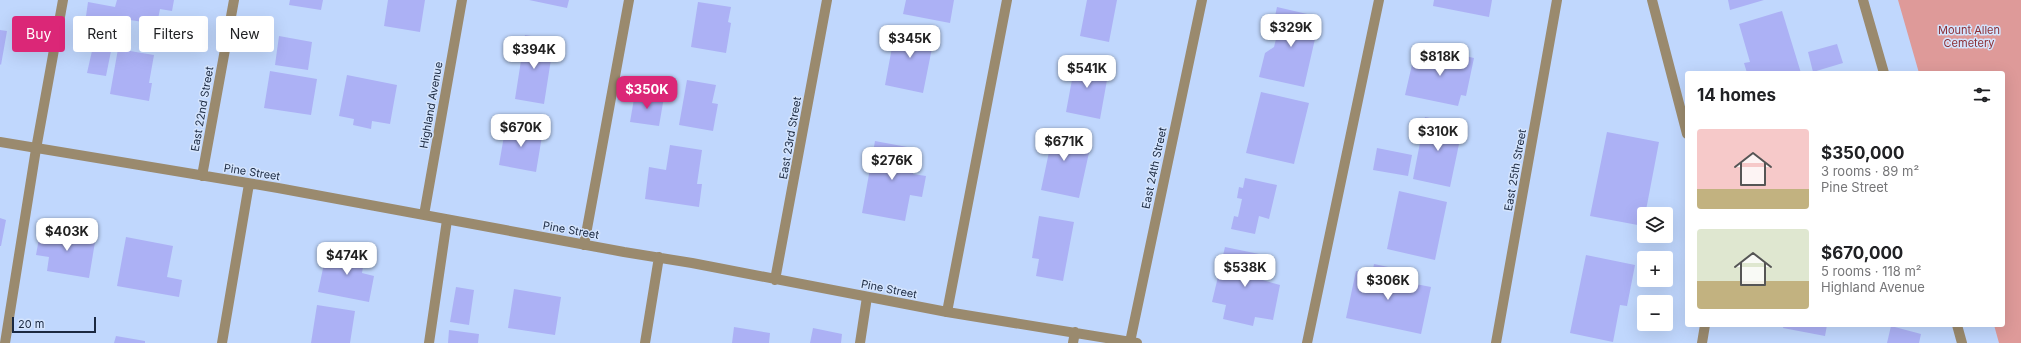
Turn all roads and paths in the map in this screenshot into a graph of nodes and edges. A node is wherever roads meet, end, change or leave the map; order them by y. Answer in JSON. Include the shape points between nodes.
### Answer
{"nodes":[{"id":1,"x":63,"y":0,"type":"edge"},
{"id":2,"x":234,"y":0,"type":"edge"},
{"id":3,"x":462,"y":0,"type":"edge"},
{"id":4,"x":629,"y":0,"type":"edge"},
{"id":5,"x":827,"y":0,"type":"edge"},
{"id":6,"x":1007,"y":0,"type":"edge"},
{"id":7,"x":1202,"y":0,"type":"edge"},
{"id":8,"x":1379,"y":0,"type":"edge"},
{"id":9,"x":1557,"y":0,"type":"edge"},
{"id":10,"x":1652,"y":0,"type":"edge"},
{"id":11,"x":1863,"y":0,"type":"edge"},
{"id":12,"x":1883,"y":71,"type":"edge"},
{"id":13,"x":1685,"y":126,"type":"edge"},
{"id":14,"x":0,"y":142,"type":"edge"},
{"id":15,"x":36,"y":149,"type":"junction"},
{"id":16,"x":202,"y":176,"type":"junction"},
{"id":17,"x":248,"y":184,"type":"junction"},
{"id":18,"x":424,"y":215,"type":"junction"},
{"id":19,"x":447,"y":220,"type":"junction"},
{"id":20,"x":584,"y":245,"type":"junction"},
{"id":21,"x":659,"y":258,"type":"junction"},
{"id":22,"x":776,"y":280,"type":"junction"},
{"id":23,"x":867,"y":297,"type":"junction"},
{"id":24,"x":947,"y":312,"type":"junction"},
{"id":25,"x":1705,"y":327,"type":"edge"},
{"id":26,"x":1958,"y":327,"type":"edge"},
{"id":27,"x":1075,"y":332,"type":"junction"},
{"id":28,"x":1133,"y":342,"type":"edge"},
{"id":29,"x":5,"y":343,"type":"edge"},
{"id":30,"x":222,"y":343,"type":"edge"},
{"id":31,"x":429,"y":343,"type":"edge"},
{"id":32,"x":645,"y":343,"type":"edge"},
{"id":33,"x":860,"y":343,"type":"edge"},
{"id":34,"x":1073,"y":343,"type":"edge"},
{"id":35,"x":1307,"y":343,"type":"edge"},
{"id":36,"x":1496,"y":343,"type":"edge"},
{"id":37,"x":1702,"y":343,"type":"edge"},
{"id":38,"x":1962,"y":343,"type":"edge"}],
"edges":[{"from":1,"to":15,"type":"street"},
{"from":2,"to":16,"type":"street","name":"East 22nd Street"},
{"from":3,"to":18,"type":"street","name":"Highland Avenue"},
{"from":4,"to":20,"type":"street"},
{"from":5,"to":22,"type":"street","name":"East 23rd Street"},
{"from":6,"to":24,"type":"street"},
{"from":7,"to":28,"type":"street","name":"East 24th Street"},
{"from":8,"to":35,"type":"street"},
{"from":9,"to":36,"type":"street","name":"East 25th Street"},
{"from":10,"to":13,"type":"street"},
{"from":11,"to":12,"type":"street"},
{"from":14,"to":15,"type":"street","name":"Pine Street"},
{"from":15,"to":16,"type":"street","name":"Pine Street"},
{"from":15,"to":29,"type":"street"},
{"from":16,"to":17,"type":"street","name":"Pine Street"},
{"from":17,"to":18,"type":"street","name":"Pine Street"},
{"from":17,"to":30,"type":"street"},
{"from":18,"to":19,"type":"street","name":"Pine Street"},
{"from":19,"to":20,"type":"street","name":"Pine Street"},
{"from":19,"to":31,"type":"street"},
{"from":20,"to":21,"type":"street","name":"Pine Street"},
{"from":21,"to":22,"type":"street","name":"Pine Street"},
{"from":21,"to":32,"type":"street"},
{"from":22,"to":23,"type":"street","name":"Pine Street"},
{"from":23,"to":24,"type":"street","name":"Pine Street"},
{"from":23,"to":33,"type":"street"},
{"from":24,"to":27,"type":"street","name":"Pine Street"},
{"from":25,"to":37,"type":"street"},
{"from":26,"to":38,"type":"street"},
{"from":27,"to":28,"type":"street","name":"Pine Street"},
{"from":27,"to":34,"type":"street"}]}
